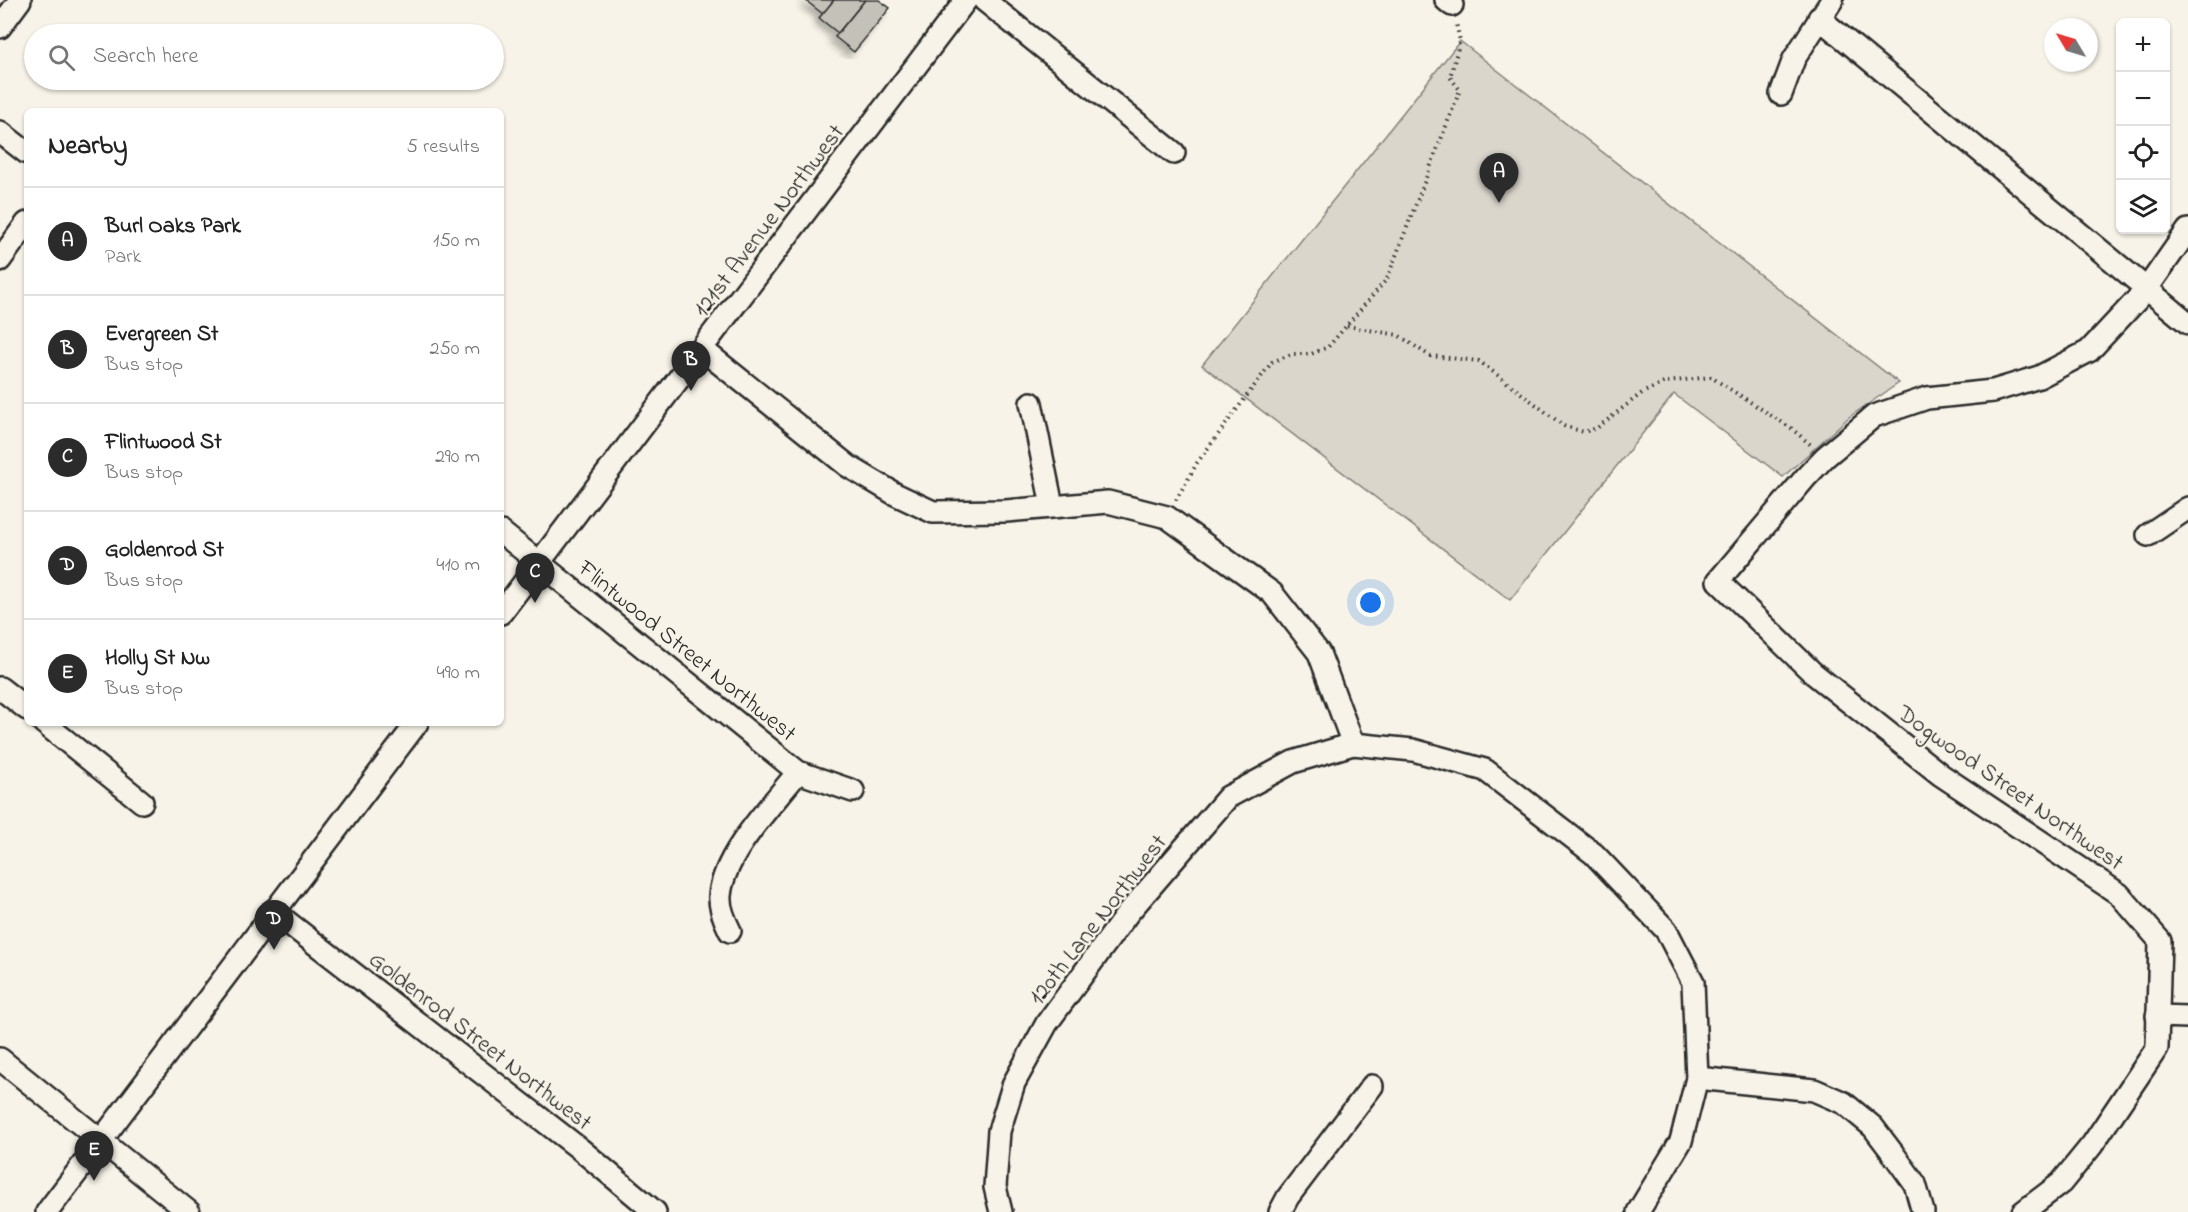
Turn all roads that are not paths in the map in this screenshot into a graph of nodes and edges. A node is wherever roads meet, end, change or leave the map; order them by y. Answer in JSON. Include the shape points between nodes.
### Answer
{"nodes":[{"id":1,"x":20,"y":0,"type":"edge"},
{"id":2,"x":966,"y":0,"type":"edge"},
{"id":3,"x":984,"y":0,"type":"edge"},
{"id":4,"x":1832,"y":0,"type":"edge"},
{"id":5,"x":1818,"y":18,"type":"junction"},
{"id":6,"x":0,"y":27,"type":"edge"},
{"id":7,"x":1781,"y":94,"type":"dead end"},
{"id":8,"x":0,"y":132,"type":"edge"},
{"id":9,"x":24,"y":151,"type":"edge"},
{"id":10,"x":1174,"y":153,"type":"dead end"},
{"id":11,"x":24,"y":227,"type":"edge"},
{"id":12,"x":2188,"y":230,"type":"edge"},
{"id":13,"x":0,"y":260,"type":"edge"},
{"id":14,"x":2146,"y":290,"type":"junction"},
{"id":15,"x":2188,"y":323,"type":"edge"},
{"id":16,"x":703,"y":350,"type":"junction"},
{"id":17,"x":1031,"y":404,"type":"dead end"},
{"id":18,"x":1052,"y":506,"type":"junction"},
{"id":19,"x":2188,"y":508,"type":"edge"},
{"id":20,"x":504,"y":534,"type":"edge"},
{"id":21,"x":2148,"y":535,"type":"dead end"},
{"id":22,"x":540,"y":562,"type":"junction"},
{"id":23,"x":504,"y":609,"type":"edge"},
{"id":24,"x":0,"y":688,"type":"edge"},
{"id":25,"x":24,"y":707,"type":"edge"},
{"id":26,"x":48,"y":726,"type":"edge"},
{"id":27,"x":415,"y":726,"type":"edge"},
{"id":28,"x":1353,"y":744,"type":"junction"},
{"id":29,"x":798,"y":772,"type":"junction"},
{"id":30,"x":853,"y":791,"type":"dead end"},
{"id":31,"x":142,"y":802,"type":"dead end"},
{"id":32,"x":273,"y":911,"type":"junction"},
{"id":33,"x":730,"y":931,"type":"dead end"},
{"id":34,"x":2157,"y":1016,"type":"junction"},
{"id":35,"x":2188,"y":1017,"type":"edge"},
{"id":36,"x":0,"y":1059,"type":"edge"},
{"id":37,"x":1697,"y":1078,"type":"junction"},
{"id":38,"x":1372,"y":1086,"type":"dead end"},
{"id":39,"x":100,"y":1141,"type":"junction"},
{"id":40,"x":47,"y":1212,"type":"edge"},
{"id":41,"x":189,"y":1212,"type":"edge"},
{"id":42,"x":656,"y":1212,"type":"edge"},
{"id":43,"x":1001,"y":1212,"type":"edge"},
{"id":44,"x":1280,"y":1212,"type":"edge"},
{"id":45,"x":1638,"y":1212,"type":"edge"},
{"id":46,"x":1923,"y":1212,"type":"edge"},
{"id":47,"x":2023,"y":1212,"type":"edge"}],
"edges":[{"from":1,"to":6,"type":"street"},
{"from":2,"to":16,"type":"street","name":"121st Avenue Northwest"},
{"from":3,"to":10,"type":"street"},
{"from":4,"to":5,"type":"street"},
{"from":5,"to":7,"type":"street","via":[[1794,59]]},
{"from":5,"to":14,"type":"street"},
{"from":8,"to":9,"type":"street"},
{"from":11,"to":13,"type":"street"},
{"from":12,"to":14,"type":"street"},
{"from":14,"to":15,"type":"street"},
{"from":14,"to":34,"type":"street","name":"Dogwood Street Northwest","via":[[2089,351],[2030,380],[1993,391],[1928,398],[1874,416],[1825,457],[1718,581],[1813,673],[1941,775],[2119,894],[2160,941]]},
{"from":16,"to":18,"type":"street","via":[[848,466],[933,512]]},
{"from":16,"to":22,"type":"street","name":"121st Avenue Northwest"},
{"from":17,"to":18,"type":"street"},
{"from":18,"to":28,"type":"street","via":[[1108,502],[1167,517],[1272,593],[1318,652]]},
{"from":19,"to":21,"type":"street"},
{"from":20,"to":22,"type":"street","name":"Flintwood Street Northwest"},
{"from":22,"to":23,"type":"street","name":"121st Avenue Northwest"},
{"from":22,"to":29,"type":"street","name":"Flintwood Street Northwest"},
{"from":24,"to":25,"type":"street"},
{"from":26,"to":31,"type":"street"},
{"from":27,"to":32,"type":"street"},
{"from":28,"to":37,"type":"street","via":[[1413,750],[1485,770],[1594,854],[1666,930],[1693,982]]},
{"from":28,"to":43,"type":"street","name":"120th Lane Northwest","via":[[1293,762],[1228,797],[1128,913],[1047,1023],[1014,1083],[999,1131],[995,1187]]},
{"from":29,"to":30,"type":"street","name":"Flintwood Street Northwest"},
{"from":29,"to":33,"type":"street","via":[[745,840],[726,872],[719,897]]},
{"from":32,"to":39,"type":"street"},
{"from":32,"to":42,"type":"street","name":"Goldenrod Street Northwest"},
{"from":34,"to":35,"type":"street"},
{"from":34,"to":47,"type":"street","name":"Dogwood Street Northwest","via":[[2157,1048],[2110,1121],[2061,1183]]},
{"from":36,"to":39,"type":"street"},
{"from":37,"to":45,"type":"street","via":[[1681,1141]]},
{"from":37,"to":46,"type":"street","via":[[1814,1090],[1844,1103],[1873,1127],[1892,1152],[1915,1184]]},
{"from":38,"to":44,"type":"street"},
{"from":39,"to":40,"type":"street"},
{"from":39,"to":41,"type":"street"}]}
